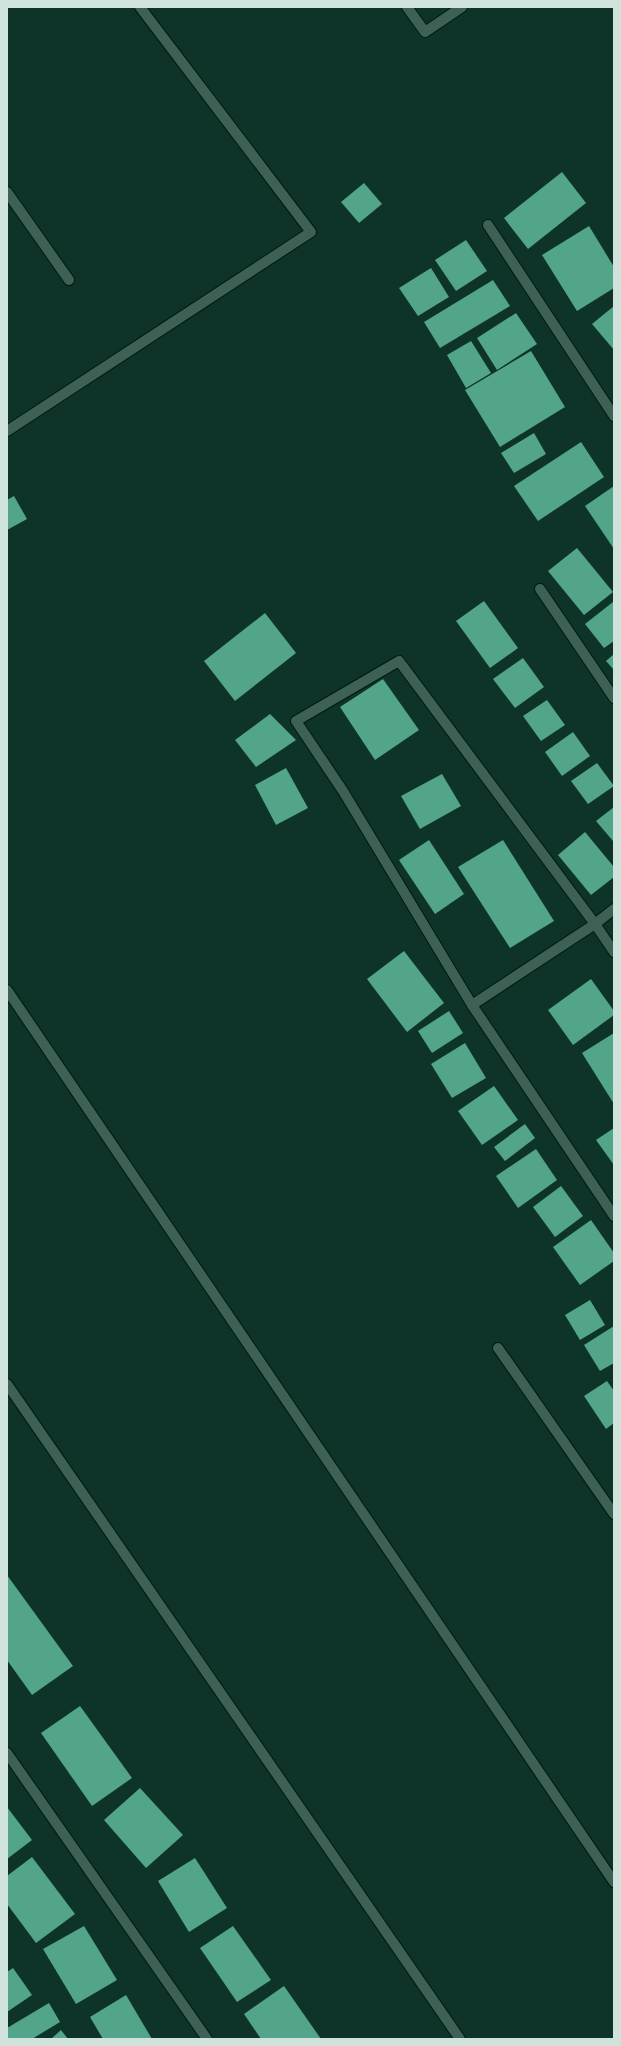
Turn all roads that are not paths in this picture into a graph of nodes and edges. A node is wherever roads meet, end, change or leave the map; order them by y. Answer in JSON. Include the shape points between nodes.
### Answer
{"nodes":[{"id":1,"x":140,"y":7,"type":"edge"},
{"id":2,"x":407,"y":7,"type":"edge"},
{"id":3,"x":462,"y":7,"type":"edge"},
{"id":4,"x":7,"y":192,"type":"edge"},
{"id":5,"x":488,"y":225,"type":"dead end"},
{"id":6,"x":69,"y":280,"type":"dead end"},
{"id":7,"x":614,"y":416,"type":"edge"},
{"id":8,"x":7,"y":431,"type":"edge"},
{"id":9,"x":540,"y":589,"type":"dead end"},
{"id":10,"x":614,"y":698,"type":"edge"},
{"id":11,"x":614,"y":909,"type":"edge"},
{"id":12,"x":596,"y":924,"type":"junction"},
{"id":13,"x":614,"y":952,"type":"edge"},
{"id":14,"x":7,"y":990,"type":"edge"},
{"id":15,"x":472,"y":1005,"type":"junction"},
{"id":16,"x":614,"y":1216,"type":"edge"},
{"id":17,"x":498,"y":1348,"type":"dead end"},
{"id":18,"x":7,"y":1384,"type":"edge"},
{"id":19,"x":614,"y":1514,"type":"edge"},
{"id":20,"x":7,"y":1753,"type":"edge"},
{"id":21,"x":614,"y":1882,"type":"edge"},
{"id":22,"x":207,"y":2039,"type":"edge"},
{"id":23,"x":460,"y":2039,"type":"edge"}],
"edges":[{"from":1,"to":8,"type":"street","via":[[311,232]]},
{"from":2,"to":3,"type":"street","via":[[425,32]]},
{"from":4,"to":6,"type":"street"},
{"from":5,"to":7,"type":"street"},
{"from":9,"to":10,"type":"street"},
{"from":11,"to":12,"type":"street"},
{"from":12,"to":13,"type":"street"},
{"from":12,"to":15,"type":"street"},
{"from":12,"to":15,"type":"street","via":[[400,661],[296,721],[342,790]]},
{"from":14,"to":21,"type":"street"},
{"from":15,"to":16,"type":"street"},
{"from":17,"to":19,"type":"street"},
{"from":18,"to":23,"type":"street"},
{"from":20,"to":22,"type":"street"}]}
